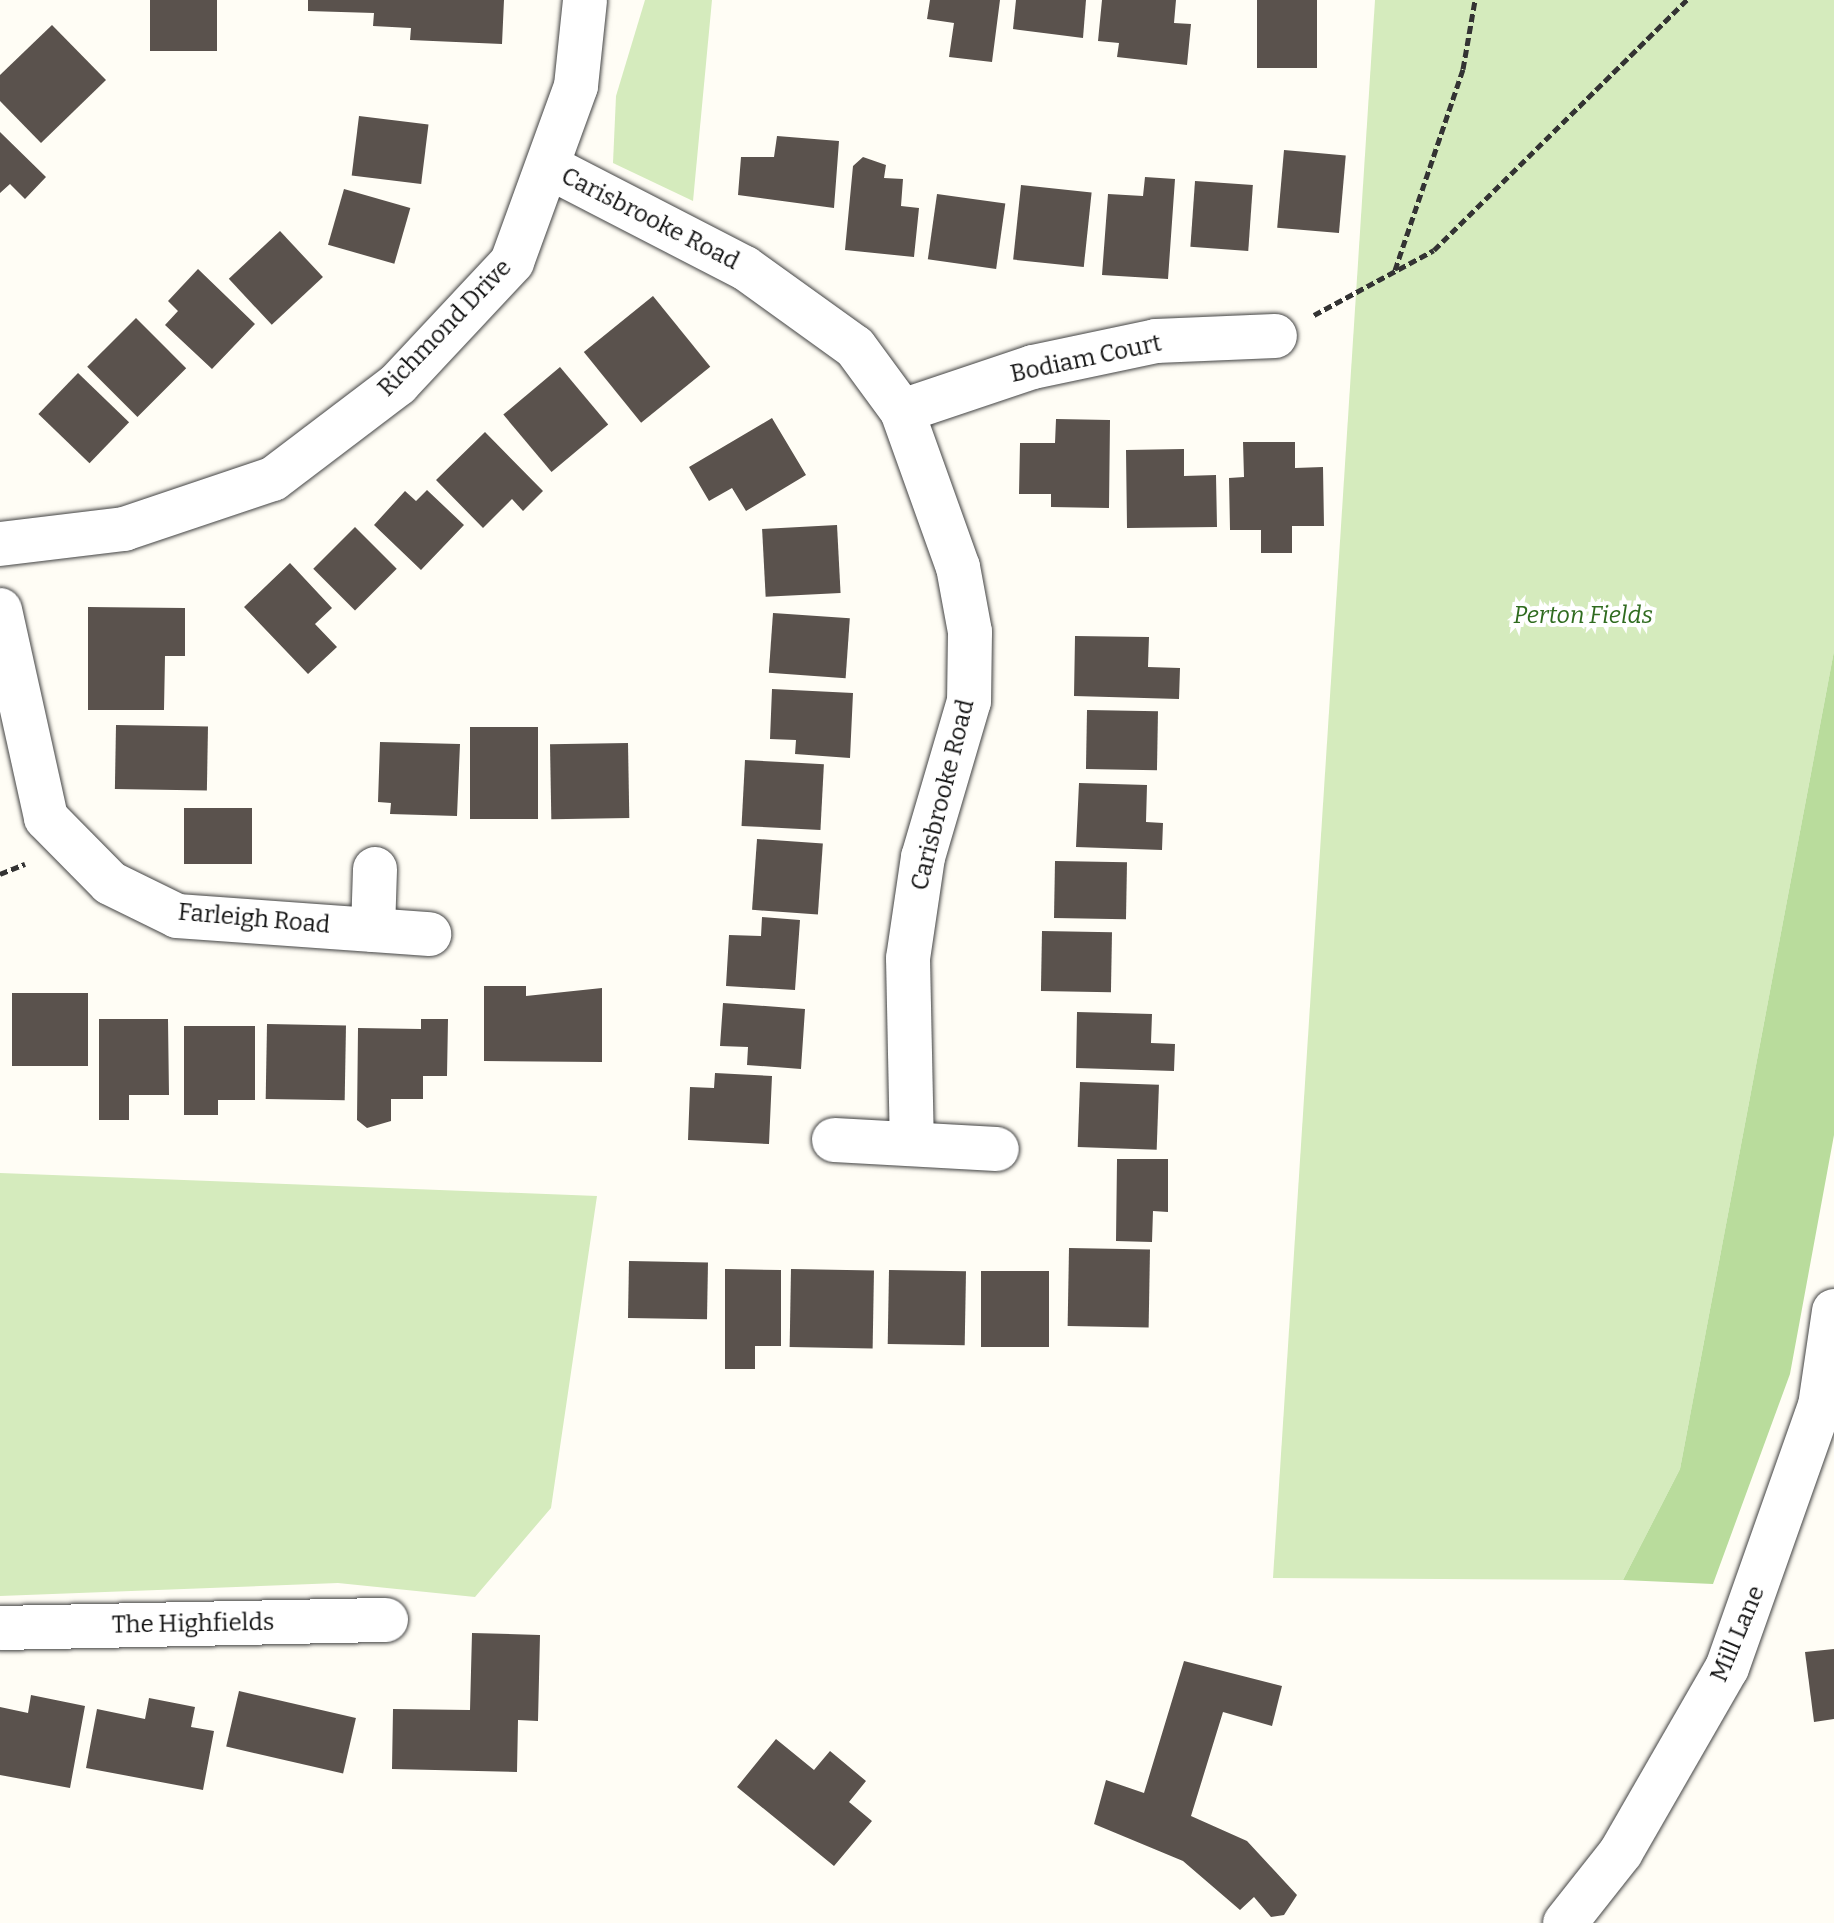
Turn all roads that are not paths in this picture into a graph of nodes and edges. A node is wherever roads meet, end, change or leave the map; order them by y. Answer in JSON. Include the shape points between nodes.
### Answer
{"nodes":[{"id":1,"x":585,"y":0,"type":"edge"},
{"id":2,"x":551,"y":168,"type":"junction"},
{"id":3,"x":1275,"y":336,"type":"road end"},
{"id":4,"x":902,"y":411,"type":"junction"},
{"id":5,"x":0,"y":544,"type":"edge"},
{"id":6,"x":0,"y":610,"type":"edge"},
{"id":7,"x":375,"y":869,"type":"dead end"},
{"id":8,"x":373,"y":930,"type":"junction"},
{"id":9,"x":429,"y":934,"type":"dead end"},
{"id":10,"x":834,"y":1140,"type":"dead end"},
{"id":11,"x":912,"y":1143,"type":"junction"},
{"id":12,"x":997,"y":1149,"type":"dead end"},
{"id":13,"x":1834,"y":1311,"type":"edge"},
{"id":14,"x":386,"y":1620,"type":"dead end"},
{"id":15,"x":0,"y":1628,"type":"edge"},
{"id":16,"x":1565,"y":1923,"type":"edge"}],
"edges":[{"from":1,"to":2,"type":"street","name":"Richmond Drive","via":[[576,86]]},
{"from":2,"to":4,"type":"street","name":"Carisbrooke Road","via":[[745,268],[855,347]]},
{"from":2,"to":5,"type":"street","name":"Richmond Drive","via":[[512,262],[398,384],[273,479],[124,529]]},
{"from":3,"to":4,"type":"street","name":"Bodiam Court","via":[[1156,341],[1033,367]]},
{"from":4,"to":11,"type":"street","name":"Carisbrooke Road","via":[[958,567],[970,632],[969,701],[923,857],[908,958]]},
{"from":6,"to":8,"type":"street","name":"Farleigh Road","via":[[46,818],[110,883],[177,916]]},
{"from":7,"to":8,"type":"street"},
{"from":8,"to":9,"type":"street","name":"Farleigh Road"},
{"from":10,"to":11,"type":"street"},
{"from":11,"to":12,"type":"street"},
{"from":13,"to":16,"type":"street","name":"Mill Lane","via":[[1820,1406],[1727,1668],[1621,1852]]},
{"from":14,"to":15,"type":"street","name":"The Highfields"}]}
